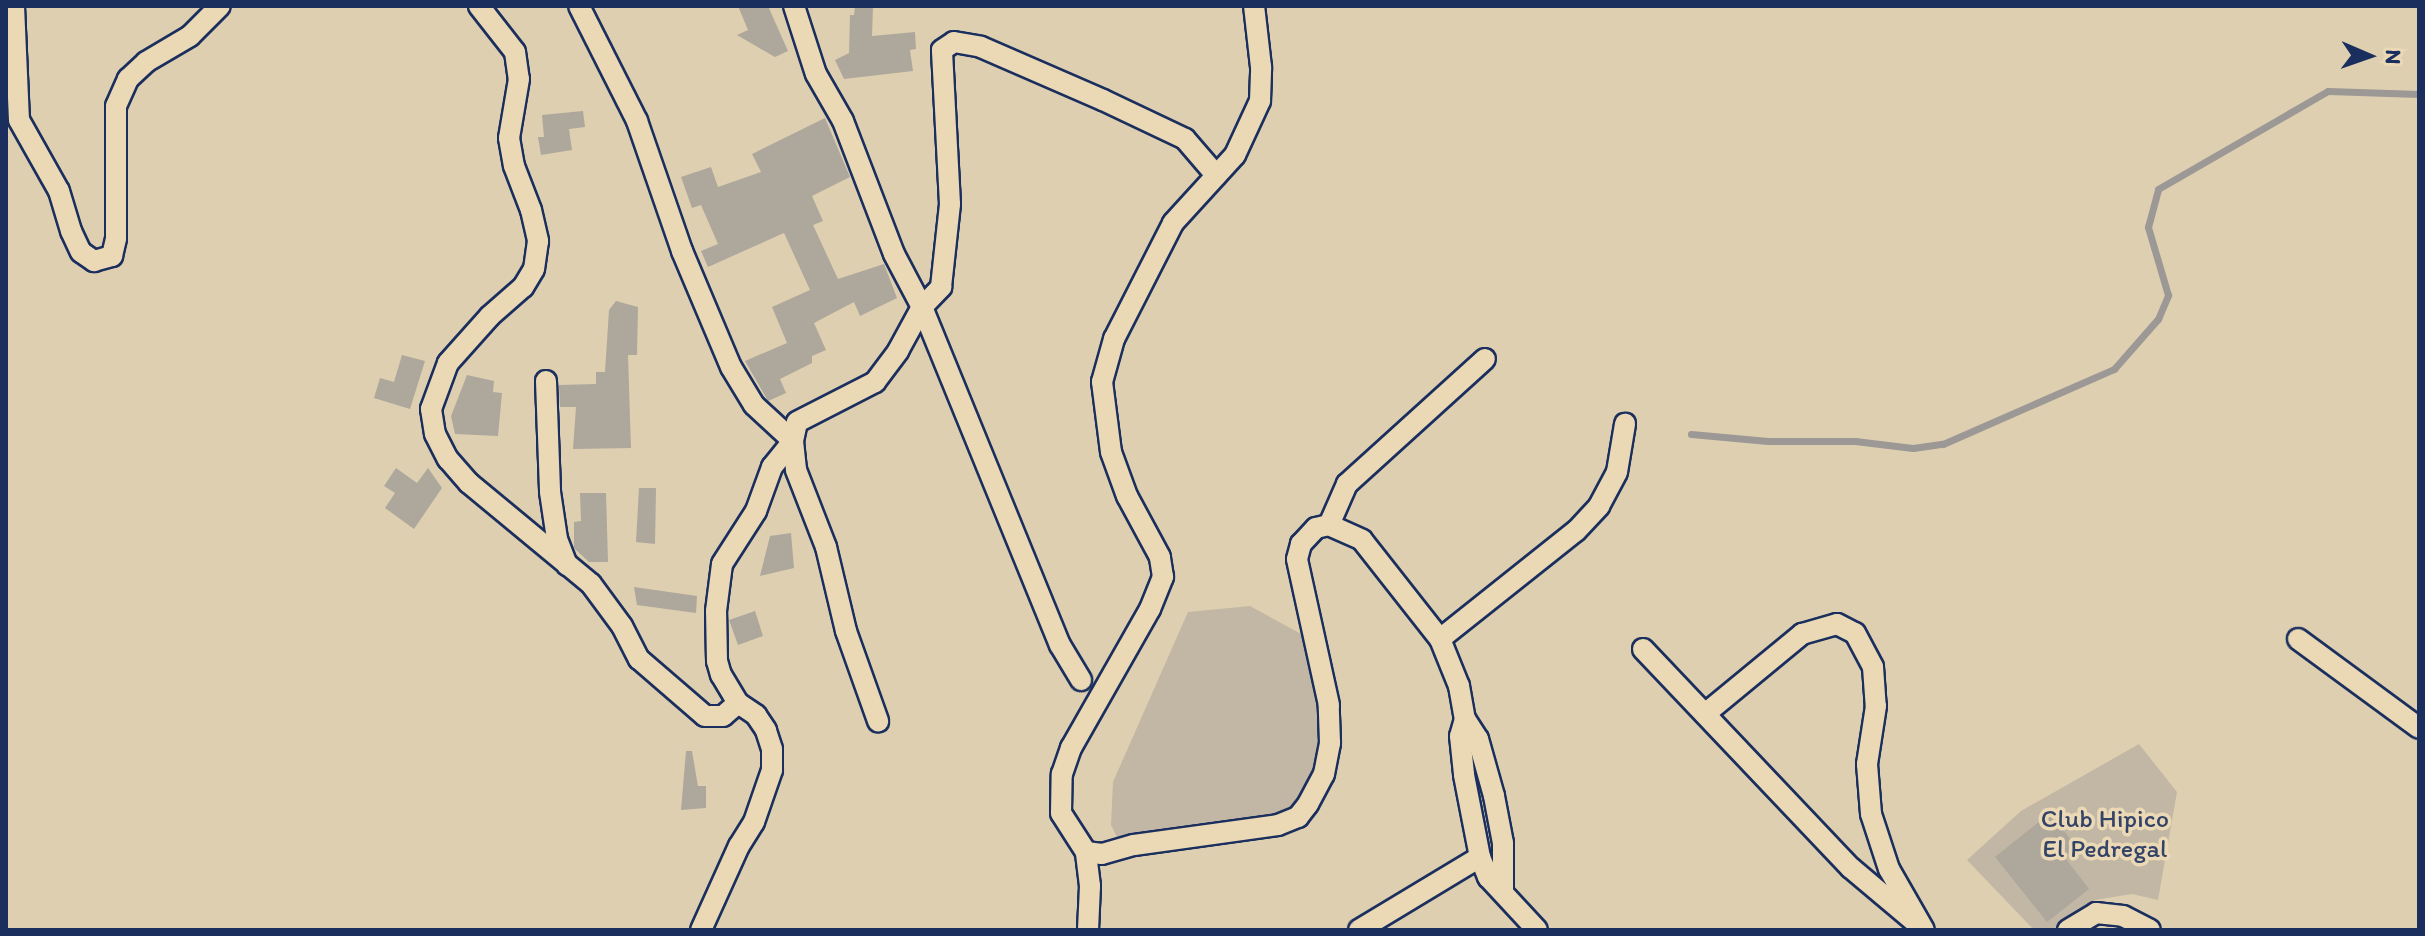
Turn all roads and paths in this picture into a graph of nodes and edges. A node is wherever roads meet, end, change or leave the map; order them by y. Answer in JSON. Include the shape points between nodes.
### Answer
{"nodes":[{"id":1,"x":14,"y":6,"type":"edge"},
{"id":2,"x":220,"y":6,"type":"edge"},
{"id":3,"x":479,"y":6,"type":"edge"},
{"id":4,"x":579,"y":6,"type":"edge"},
{"id":5,"x":794,"y":6,"type":"edge"},
{"id":6,"x":1254,"y":6,"type":"edge"},
{"id":7,"x":1216,"y":175,"type":"junction"},
{"id":8,"x":922,"y":307,"type":"junction"},
{"id":9,"x":1485,"y":359,"type":"dead end"},
{"id":10,"x":546,"y":381,"type":"dead end"},
{"id":11,"x":1625,"y":424,"type":"dead end"},
{"id":12,"x":793,"y":441,"type":"junction"},
{"id":13,"x":1329,"y":525,"type":"junction"},
{"id":14,"x":567,"y":565,"type":"junction"},
{"id":15,"x":1440,"y":639,"type":"junction"},
{"id":16,"x":2298,"y":639,"type":"dead end"},
{"id":17,"x":1643,"y":649,"type":"dead end"},
{"id":18,"x":1081,"y":680,"type":"dead end"},
{"id":19,"x":738,"y":703,"type":"junction"},
{"id":20,"x":1705,"y":714,"type":"junction"},
{"id":21,"x":1465,"y":719,"type":"junction"},
{"id":22,"x":878,"y":721,"type":"dead end"},
{"id":23,"x":2419,"y":728,"type":"edge"},
{"id":24,"x":1086,"y":852,"type":"junction"},
{"id":25,"x":1480,"y":857,"type":"junction"},
{"id":26,"x":1503,"y":892,"type":"junction"},
{"id":27,"x":1527,"y":926,"type":"edge"},
{"id":28,"x":1921,"y":927,"type":"edge"},
{"id":29,"x":701,"y":930,"type":"edge"},
{"id":30,"x":1088,"y":930,"type":"edge"},
{"id":31,"x":1359,"y":930,"type":"edge"},
{"id":32,"x":2068,"y":930,"type":"edge"},
{"id":33,"x":2150,"y":930,"type":"edge"}],
"edges":[{"from":1,"to":2,"type":"street","via":[[19,120],[59,191],[81,252],[94,261],[112,256],[116,238],[116,106],[128,79],[190,36]]},
{"from":3,"to":14,"type":"street","via":[[515,52],[519,79],[509,138],[538,241],[534,269],[523,287],[448,363],[431,409],[435,434],[448,459],[495,507]]},
{"from":4,"to":12,"type":"street","via":[[637,121],[682,251],[731,367],[754,405]]},
{"from":5,"to":8,"type":"street","via":[[810,61],[843,121],[894,254]]},
{"from":6,"to":7,"type":"street","via":[[1260,101],[1235,155]]},
{"from":7,"to":8,"type":"street","via":[[1185,139],[981,47],[954,42],[942,50],[950,204],[943,273],[941,287]]},
{"from":7,"to":24,"type":"street","via":[[1173,223],[1114,339],[1102,382],[1111,452],[1127,496],[1160,557],[1163,577],[1062,774],[1061,813]]},
{"from":8,"to":12,"type":"street","via":[[875,382],[797,422]]},
{"from":8,"to":18,"type":"street","via":[[1060,645]]},
{"from":9,"to":13,"type":"street","via":[[1347,484]]},
{"from":10,"to":14,"type":"street","via":[[550,492]]},
{"from":11,"to":15,"type":"street","via":[[1617,472],[1599,506],[1576,531]]},
{"from":12,"to":19,"type":"street","via":[[772,467],[756,511],[722,564],[717,661]]},
{"from":12,"to":22,"type":"street","via":[[796,470],[826,547],[846,631]]},
{"from":13,"to":15,"type":"street","via":[[1362,540]]},
{"from":13,"to":24,"type":"street","via":[[1316,528],[1301,544],[1297,559],[1329,705],[1324,774],[1308,804],[1298,817],[1278,825],[1102,854]]},
{"from":14,"to":19,"type":"street","via":[[591,584],[639,659],[680,691],[694,710],[714,718]]},
{"from":15,"to":21,"type":"street","via":[[1459,686]]},
{"from":16,"to":23,"type":"street"},
{"from":17,"to":20,"type":"street"},
{"from":19,"to":29,"type":"street","via":[[766,730],[772,770],[754,822]]},
{"from":20,"to":28,"type":"street","via":[[1851,868]]},
{"from":20,"to":28,"type":"street","via":[[1802,634],[1837,624],[1855,633],[1873,667],[1876,706],[1867,764],[1871,814],[1889,869]]},
{"from":21,"to":25,"type":"street","via":[[1460,736],[1464,775]]},
{"from":21,"to":26,"type":"street","via":[[1478,739],[1494,796],[1503,843]]},
{"from":24,"to":30,"type":"street"},
{"from":25,"to":26,"type":"street","via":[[1488,877]]},
{"from":25,"to":31,"type":"street"},
{"from":26,"to":27,"type":"street"},
{"from":32,"to":33,"type":"street","via":[[2096,913],[2123,916]]}]}
